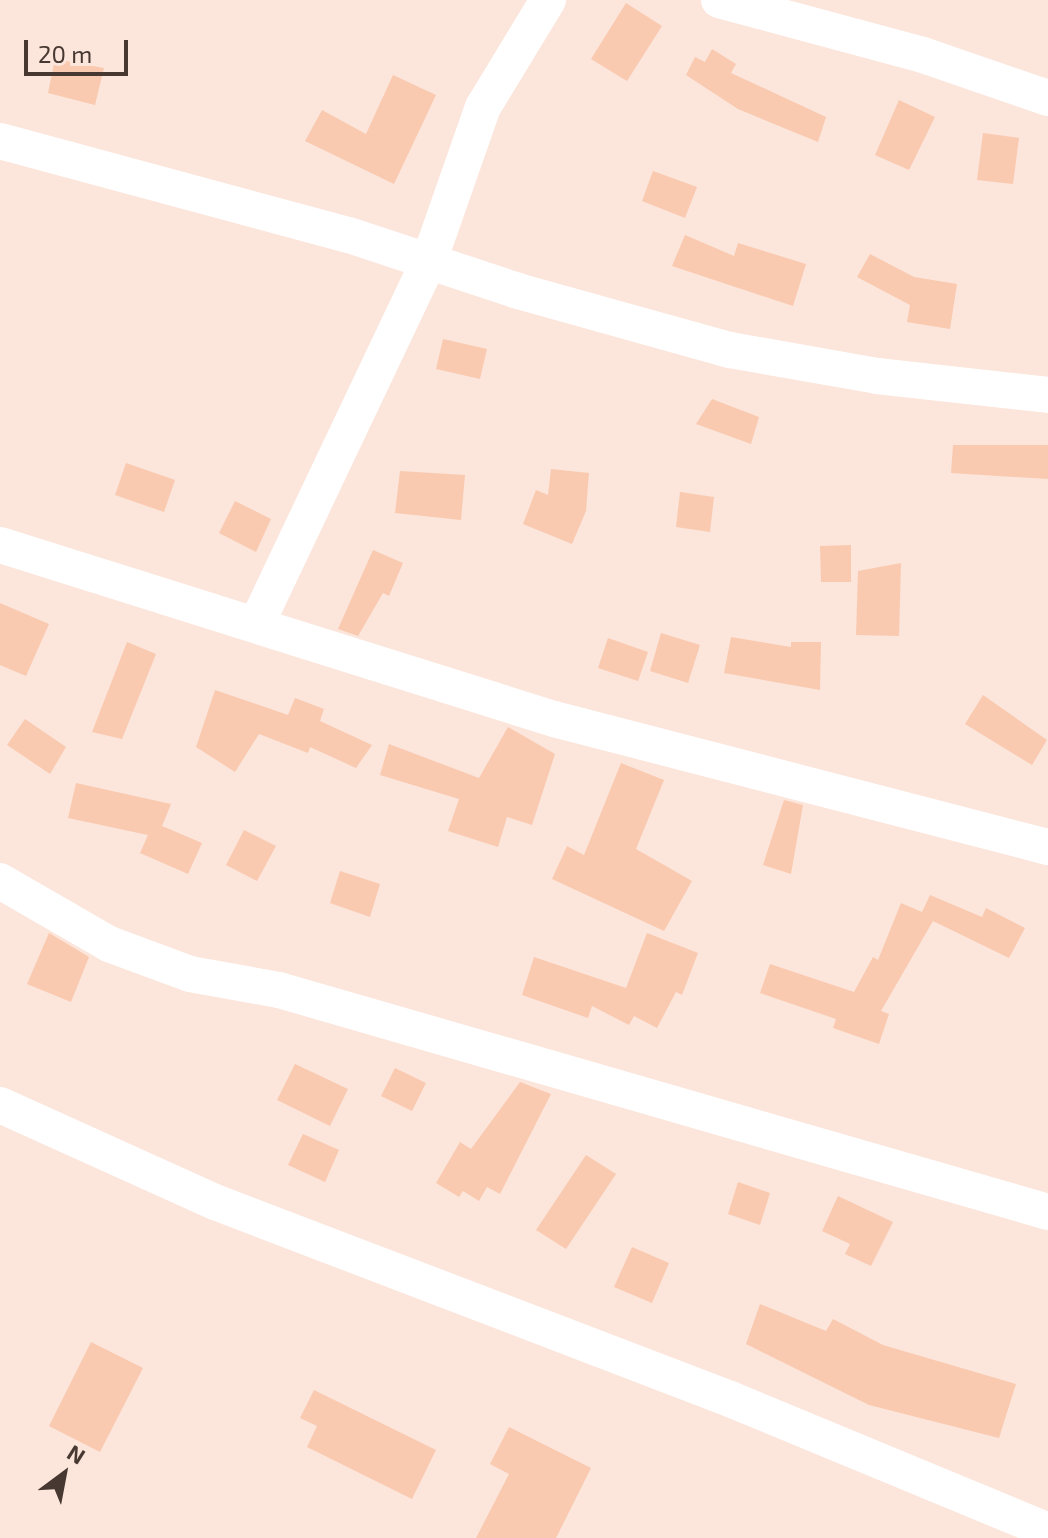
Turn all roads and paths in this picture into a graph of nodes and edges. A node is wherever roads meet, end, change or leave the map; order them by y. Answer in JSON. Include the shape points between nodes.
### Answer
{"nodes":[{"id":1,"x":548,"y":0,"type":"edge"},
{"id":2,"x":719,"y":0,"type":"edge"},
{"id":3,"x":1048,"y":98,"type":"edge"},
{"id":4,"x":0,"y":141,"type":"edge"},
{"id":5,"x":429,"y":261,"type":"junction"},
{"id":6,"x":1048,"y":395,"type":"edge"},
{"id":7,"x":0,"y":545,"type":"edge"},
{"id":8,"x":257,"y":623,"type":"junction"},
{"id":9,"x":1048,"y":847,"type":"edge"},
{"id":10,"x":0,"y":881,"type":"edge"},
{"id":11,"x":0,"y":1105,"type":"edge"},
{"id":12,"x":1048,"y":1212,"type":"edge"},
{"id":13,"x":1048,"y":1531,"type":"edge"}],
"edges":[{"from":1,"to":5,"type":"street","via":[[483,107]]},
{"from":2,"to":3,"type":"street","via":[[923,55]]},
{"from":4,"to":5,"type":"street"},
{"from":5,"to":6,"type":"street","via":[[730,350],[877,376]]},
{"from":5,"to":8,"type":"street"},
{"from":7,"to":8,"type":"street"},
{"from":8,"to":9,"type":"street","via":[[554,719]]},
{"from":10,"to":12,"type":"street","via":[[109,944],[190,974],[279,990]]},
{"from":11,"to":13,"type":"street","via":[[215,1202],[745,1405]]}]}
